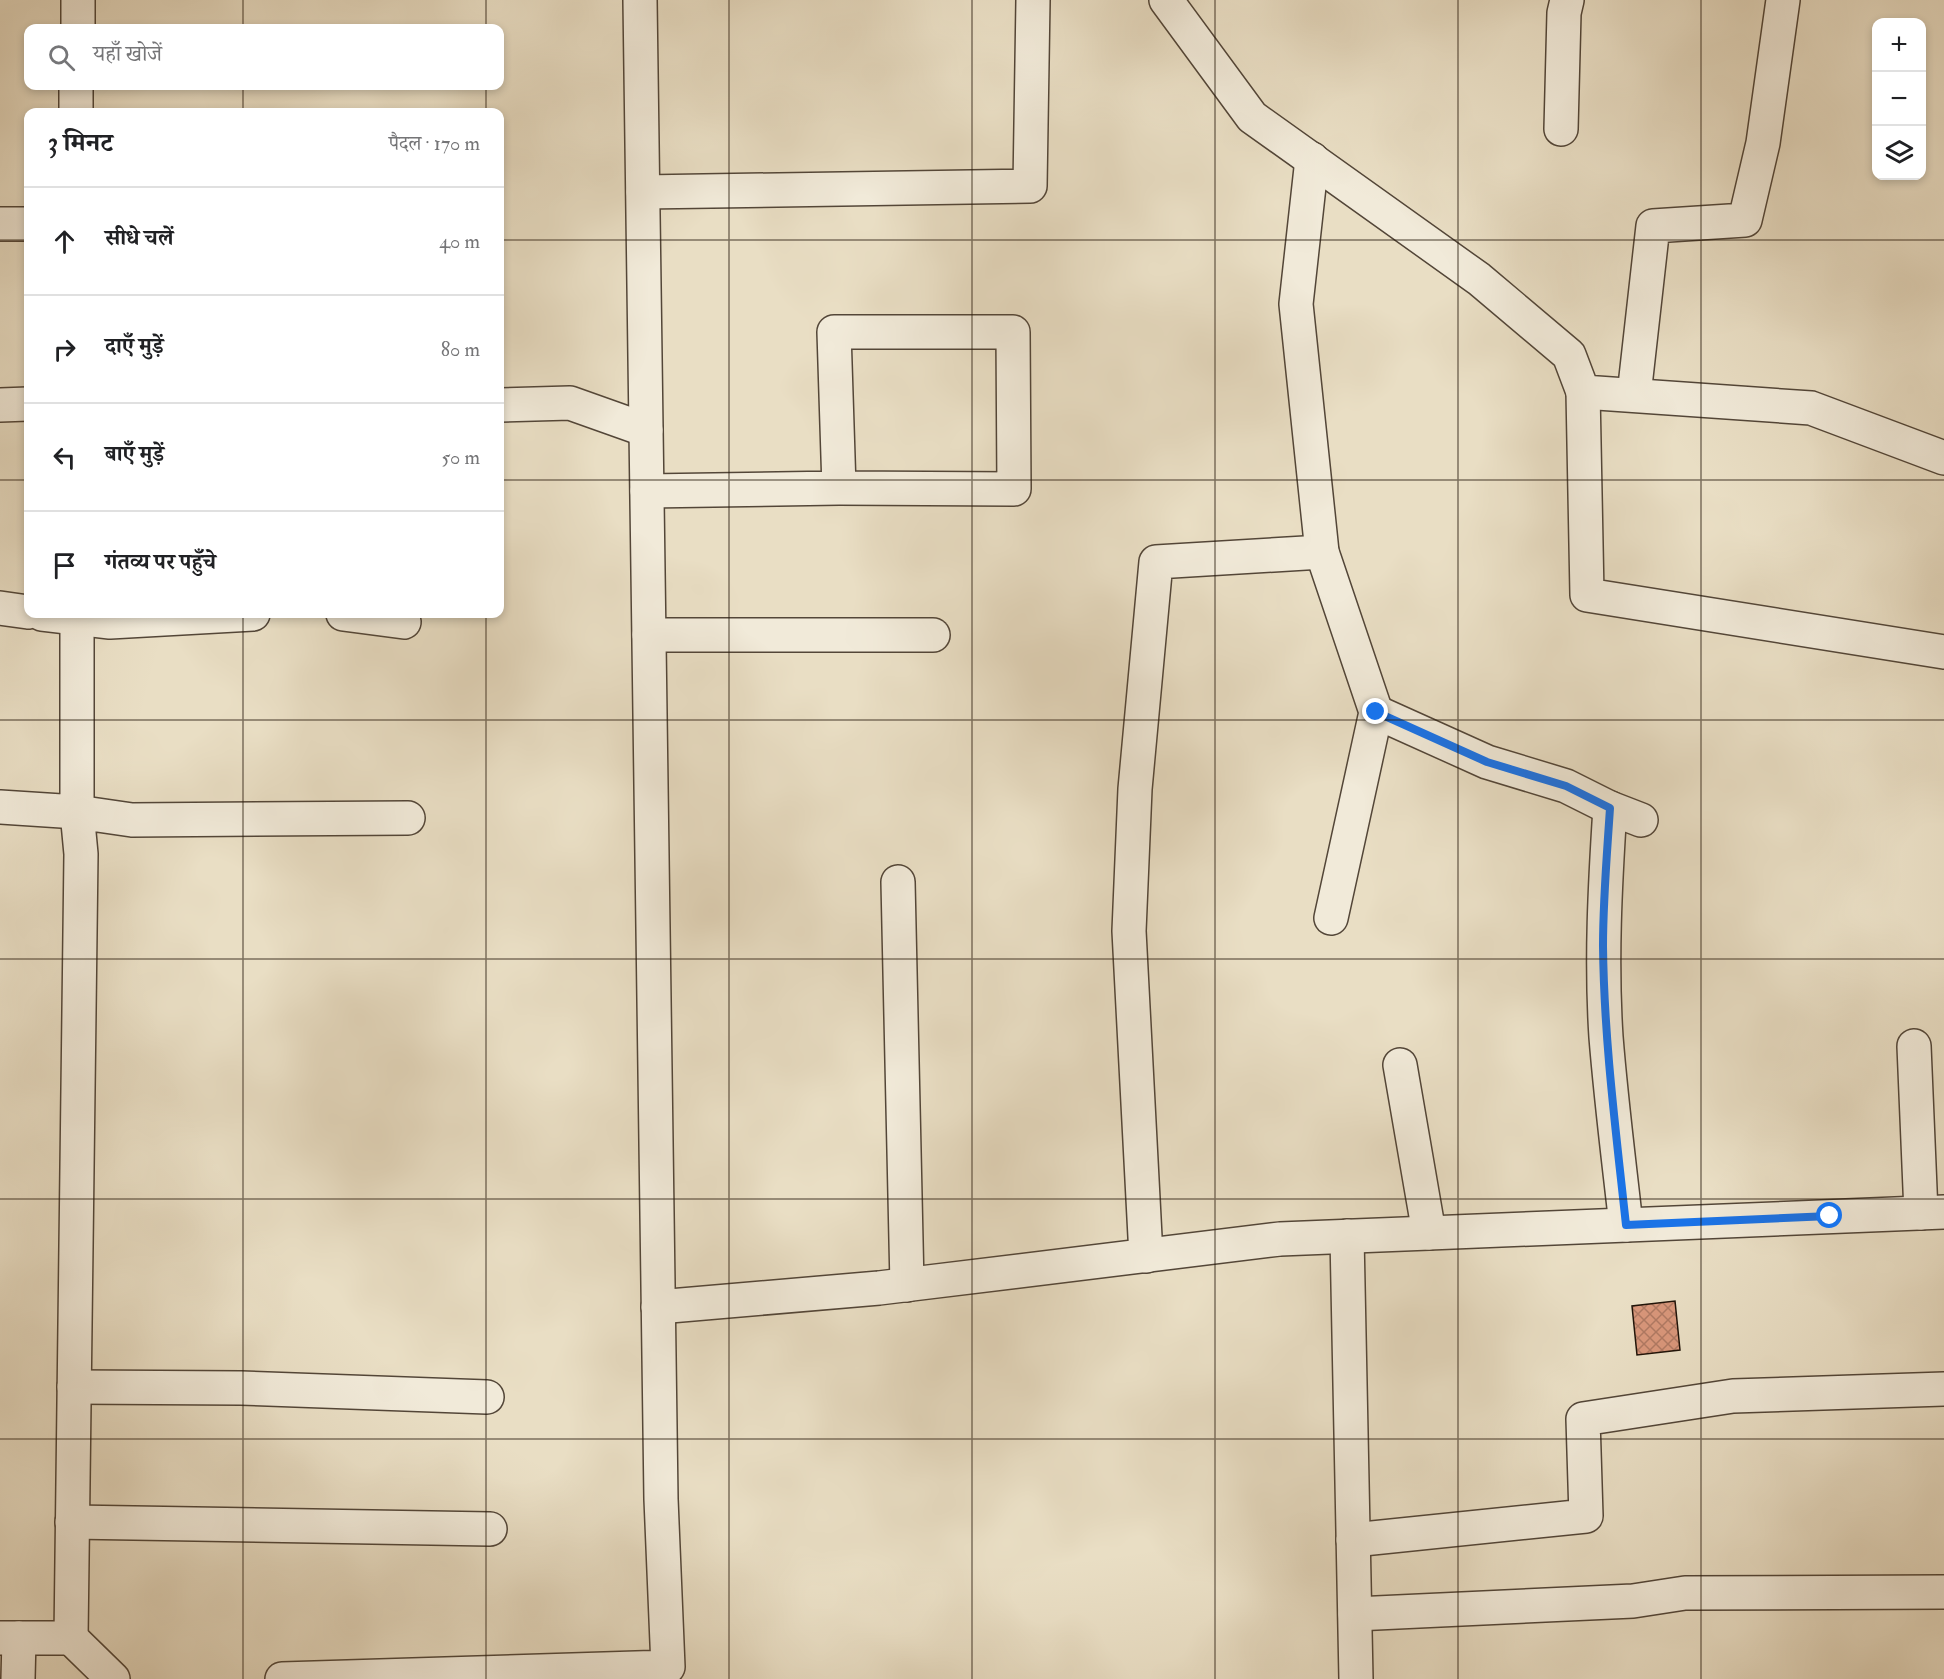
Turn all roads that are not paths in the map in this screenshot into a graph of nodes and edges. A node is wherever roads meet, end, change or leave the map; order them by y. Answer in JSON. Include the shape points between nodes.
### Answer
{"nodes":[{"id":1,"x":78,"y":0,"type":"edge"},
{"id":2,"x":640,"y":0,"type":"edge"},
{"id":3,"x":1033,"y":0,"type":"edge"},
{"id":4,"x":1166,"y":0,"type":"edge"},
{"id":5,"x":1567,"y":0,"type":"edge"},
{"id":6,"x":1782,"y":0,"type":"edge"},
{"id":7,"x":78,"y":24,"type":"edge"},
{"id":8,"x":76,"y":90,"type":"edge"},
{"id":9,"x":76,"y":108,"type":"edge"},
{"id":10,"x":1561,"y":129,"type":"dead end"},
{"id":11,"x":1312,"y":159,"type":"junction"},
{"id":12,"x":643,"y":192,"type":"junction"},
{"id":13,"x":0,"y":224,"type":"edge"},
{"id":14,"x":24,"y":224,"type":"edge"},
{"id":15,"x":1583,"y":392,"type":"junction"},
{"id":16,"x":1635,"y":395,"type":"junction"},
{"id":17,"x":24,"y":404,"type":"edge"},
{"id":18,"x":0,"y":405,"type":"edge"},
{"id":19,"x":504,"y":405,"type":"edge"},
{"id":20,"x":646,"y":430,"type":"junction"},
{"id":21,"x":1944,"y":458,"type":"edge"},
{"id":22,"x":838,"y":488,"type":"junction"},
{"id":23,"x":647,"y":491,"type":"junction"},
{"id":24,"x":1322,"y":552,"type":"junction"},
{"id":25,"x":0,"y":608,"type":"edge"},
{"id":26,"x":24,"y":611,"type":"edge"},
{"id":27,"x":77,"y":618,"type":"edge"},
{"id":28,"x":88,"y":618,"type":"edge"},
{"id":29,"x":182,"y":618,"type":"edge"},
{"id":30,"x":374,"y":618,"type":"edge"},
{"id":31,"x":404,"y":622,"type":"dead end"},
{"id":32,"x":649,"y":635,"type":"junction"},
{"id":33,"x":933,"y":636,"type":"dead end"},
{"id":34,"x":1944,"y":652,"type":"edge"},
{"id":35,"x":1376,"y":712,"type":"junction"},
{"id":36,"x":0,"y":807,"type":"edge"},
{"id":37,"x":1610,"y":808,"type":"junction"},
{"id":38,"x":77,"y":812,"type":"junction"},
{"id":39,"x":408,"y":818,"type":"dead end"},
{"id":40,"x":1641,"y":820,"type":"dead end"},
{"id":41,"x":898,"y":882,"type":"dead end"},
{"id":42,"x":1331,"y":918,"type":"dead end"},
{"id":43,"x":1914,"y":1046,"type":"dead end"},
{"id":44,"x":1400,"y":1065,"type":"dead end"},
{"id":45,"x":1932,"y":1212,"type":"edge"},
{"id":46,"x":1626,"y":1225,"type":"junction"},
{"id":47,"x":1429,"y":1233,"type":"junction"},
{"id":48,"x":1347,"y":1236,"type":"junction"},
{"id":49,"x":1146,"y":1256,"type":"junction"},
{"id":50,"x":907,"y":1285,"type":"junction"},
{"id":51,"x":658,"y":1307,"type":"junction"},
{"id":52,"x":74,"y":1387,"type":"junction"},
{"id":53,"x":1944,"y":1389,"type":"edge"},
{"id":54,"x":487,"y":1397,"type":"dead end"},
{"id":55,"x":72,"y":1522,"type":"junction"},
{"id":56,"x":490,"y":1528,"type":"dead end"},
{"id":57,"x":1353,"y":1540,"type":"junction"},
{"id":58,"x":1944,"y":1592,"type":"edge"},
{"id":59,"x":1354,"y":1614,"type":"junction"},
{"id":60,"x":9,"y":1638,"type":"edge"},
{"id":61,"x":71,"y":1638,"type":"junction"},
{"id":62,"x":674,"y":1675,"type":"edge"},
{"id":63,"x":18,"y":1679,"type":"edge"},
{"id":64,"x":113,"y":1679,"type":"edge"},
{"id":65,"x":282,"y":1679,"type":"edge"},
{"id":66,"x":1356,"y":1679,"type":"edge"}],
"edges":[{"from":1,"to":7,"type":"street"},
{"from":2,"to":12,"type":"street"},
{"from":3,"to":12,"type":"street","via":[[1030,186]]},
{"from":4,"to":11,"type":"street","via":[[1252,117]]},
{"from":5,"to":10,"type":"street"},
{"from":6,"to":16,"type":"street","via":[[1763,143],[1745,220],[1653,226]]},
{"from":8,"to":9,"type":"street"},
{"from":11,"to":15,"type":"street","via":[[1479,279],[1569,356]]},
{"from":11,"to":24,"type":"street","via":[[1296,304]]},
{"from":12,"to":20,"type":"street"},
{"from":13,"to":14,"type":"street"},
{"from":15,"to":16,"type":"street"},
{"from":15,"to":34,"type":"street","via":[[1587,595]]},
{"from":16,"to":21,"type":"street","via":[[1811,408]]},
{"from":17,"to":18,"type":"street"},
{"from":19,"to":20,"type":"street","via":[[570,403]]},
{"from":20,"to":23,"type":"street"},
{"from":22,"to":22,"type":"street","via":[[834,332],[1012,332],[1014,489]]},
{"from":22,"to":23,"type":"street"},
{"from":23,"to":32,"type":"street"},
{"from":24,"to":35,"type":"street"},
{"from":24,"to":49,"type":"street","via":[[1156,562],[1136,789],[1129,931]]},
{"from":25,"to":26,"type":"street"},
{"from":27,"to":38,"type":"street"},
{"from":28,"to":29,"type":"street","via":[[110,622]]},
{"from":30,"to":31,"type":"street"},
{"from":32,"to":33,"type":"street"},
{"from":32,"to":51,"type":"street"},
{"from":35,"to":37,"type":"street","via":[[1487,762],[1566,786]]},
{"from":35,"to":42,"type":"street"},
{"from":36,"to":38,"type":"street"},
{"from":37,"to":40,"type":"street"},
{"from":37,"to":46,"type":"street","via":[[1604,891],[1605,1014]]},
{"from":38,"to":39,"type":"street","via":[[132,820]]},
{"from":38,"to":52,"type":"street","via":[[81,854]]},
{"from":41,"to":50,"type":"street"},
{"from":43,"to":45,"type":"street"},
{"from":44,"to":47,"type":"street"},
{"from":45,"to":46,"type":"street"},
{"from":46,"to":47,"type":"street"},
{"from":47,"to":48,"type":"street"},
{"from":48,"to":49,"type":"street","via":[[1280,1239]]},
{"from":48,"to":57,"type":"street"},
{"from":49,"to":50,"type":"street"},
{"from":50,"to":51,"type":"street"},
{"from":51,"to":62,"type":"street","via":[[661,1499]]},
{"from":52,"to":54,"type":"street","via":[[241,1388]]},
{"from":52,"to":55,"type":"street"},
{"from":53,"to":57,"type":"street","via":[[1733,1396],[1583,1419],[1586,1516]]},
{"from":55,"to":56,"type":"street"},
{"from":55,"to":61,"type":"street"},
{"from":57,"to":59,"type":"street"},
{"from":58,"to":59,"type":"street","via":[[1685,1593],[1633,1601]]},
{"from":59,"to":66,"type":"street"},
{"from":60,"to":61,"type":"street"},
{"from":60,"to":63,"type":"street"},
{"from":61,"to":64,"type":"street"},
{"from":62,"to":65,"type":"street"}]}
